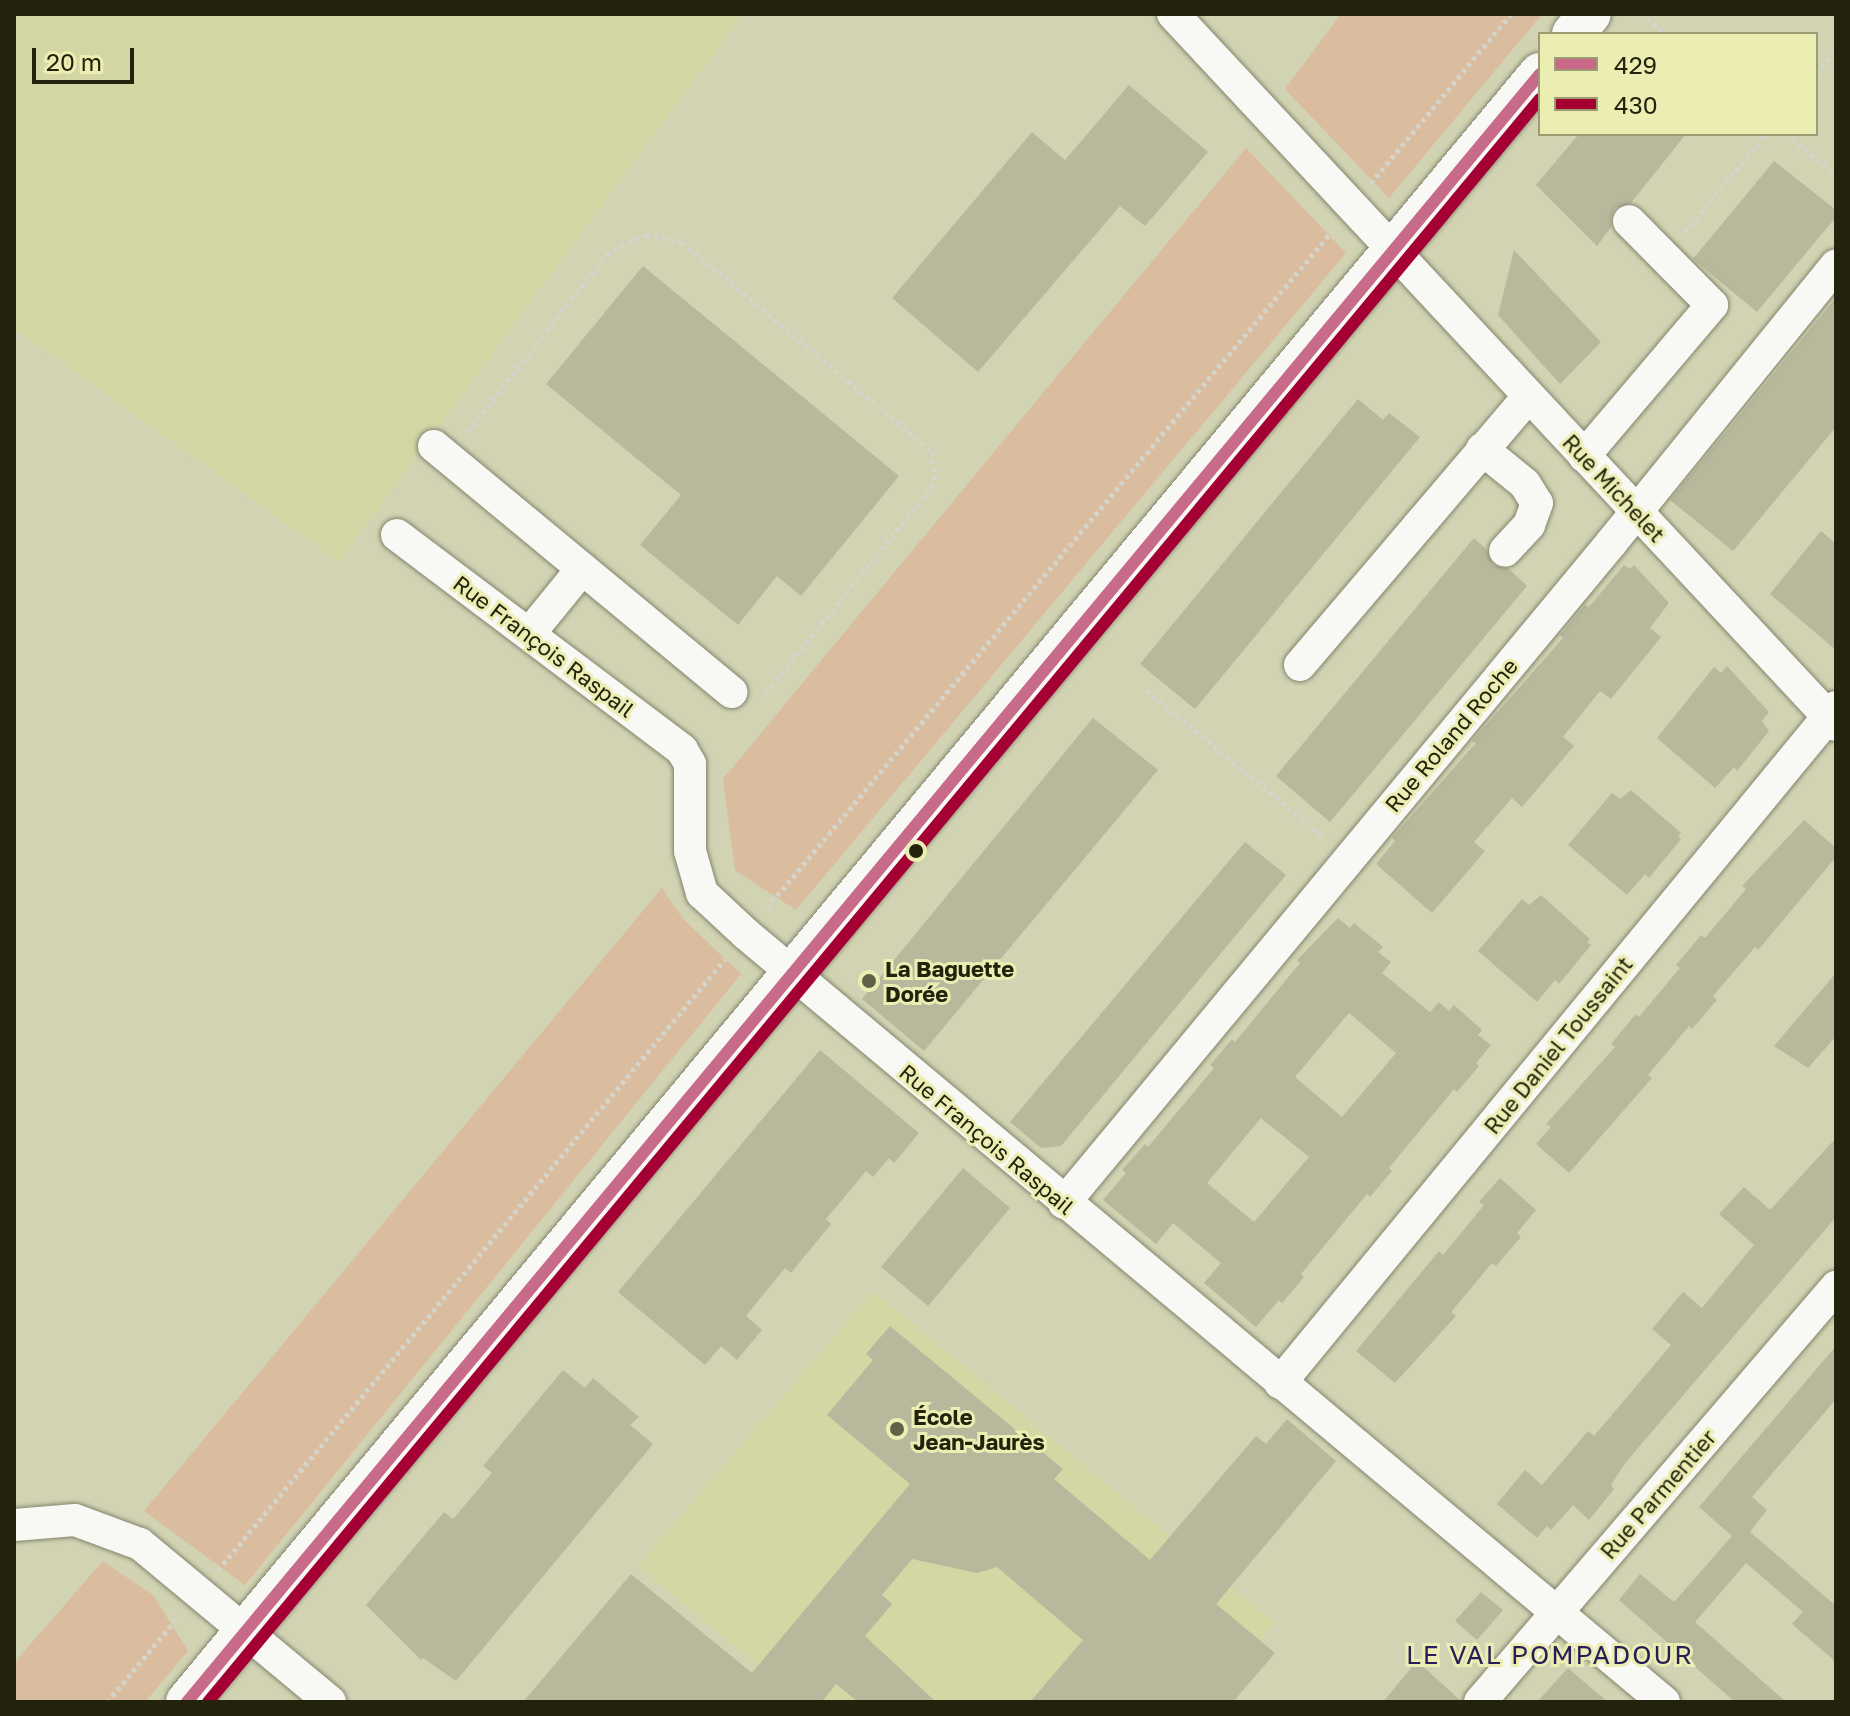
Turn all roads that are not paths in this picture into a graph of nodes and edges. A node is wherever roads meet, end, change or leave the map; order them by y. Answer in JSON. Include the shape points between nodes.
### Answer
{"nodes":[{"id":1,"x":1173,"y":14,"type":"edge"},
{"id":2,"x":1590,"y":14,"type":"edge"},
{"id":3,"x":1575,"y":32,"type":"edge"},
{"id":4,"x":1538,"y":76,"type":"edge"},
{"id":5,"x":1629,"y":221,"type":"dead end"},
{"id":6,"x":1393,"y":250,"type":"junction"},
{"id":7,"x":1836,"y":265,"type":"edge"},
{"id":8,"x":1529,"y":396,"type":"junction"},
{"id":9,"x":1482,"y":449,"type":"junction"},
{"id":10,"x":441,"y":452,"type":"road end"},
{"id":11,"x":1584,"y":456,"type":"junction"},
{"id":12,"x":1635,"y":512,"type":"junction"},
{"id":13,"x":397,"y":535,"type":"dead end"},
{"id":14,"x":1505,"y":551,"type":"dead end"},
{"id":15,"x":582,"y":569,"type":"junction"},
{"id":16,"x":529,"y":634,"type":"junction"},
{"id":17,"x":1300,"y":665,"type":"dead end"},
{"id":18,"x":731,"y":692,"type":"road end"},
{"id":19,"x":1833,"y":716,"type":"edge"},
{"id":20,"x":790,"y":974,"type":"junction"},
{"id":21,"x":1064,"y":1203,"type":"junction"},
{"id":22,"x":1836,"y":1287,"type":"edge"},
{"id":23,"x":1280,"y":1383,"type":"junction"},
{"id":24,"x":14,"y":1525,"type":"edge"},
{"id":25,"x":1555,"y":1613,"type":"junction"},
{"id":26,"x":244,"y":1632,"type":"junction"},
{"id":27,"x":187,"y":1702,"type":"edge"},
{"id":28,"x":330,"y":1702,"type":"edge"},
{"id":29,"x":1480,"y":1702,"type":"edge"},
{"id":30,"x":1664,"y":1702,"type":"edge"}],
"edges":[{"from":1,"to":6,"type":"street","name":"Rue Michelet"},
{"from":2,"to":3,"type":"main road"},
{"from":4,"to":6,"type":"main road"},
{"from":5,"to":11,"type":"street","via":[[1712,305]]},
{"from":6,"to":8,"type":"street","name":"Rue Michelet"},
{"from":6,"to":20,"type":"main road"},
{"from":7,"to":12,"type":"street","name":"Rue Roland Roche"},
{"from":8,"to":9,"type":"street"},
{"from":8,"to":11,"type":"street","name":"Rue Michelet"},
{"from":9,"to":14,"type":"street","via":[[1525,484],[1537,503],[1529,525]]},
{"from":9,"to":17,"type":"street"},
{"from":10,"to":15,"type":"street"},
{"from":11,"to":12,"type":"street","name":"Rue Michelet"},
{"from":12,"to":19,"type":"street","name":"Rue Michelet"},
{"from":12,"to":21,"type":"street","name":"Rue Roland Roche"},
{"from":13,"to":16,"type":"street","name":"Rue François Raspail"},
{"from":15,"to":16,"type":"street"},
{"from":15,"to":18,"type":"street"},
{"from":16,"to":20,"type":"street","name":"Rue François Raspail","via":[[682,750],[690,764],[690,851],[702,893]]},
{"from":19,"to":23,"type":"street","name":"Rue Daniel Toussaint"},
{"from":20,"to":21,"type":"street","name":"Rue François Raspail"},
{"from":20,"to":26,"type":"main road"},
{"from":21,"to":23,"type":"street","name":"Rue François Raspail"},
{"from":22,"to":25,"type":"street","name":"Rue Parmentier"},
{"from":23,"to":25,"type":"street","name":"Rue François Raspail"},
{"from":24,"to":26,"type":"street","via":[[75,1520],[140,1544]]},
{"from":25,"to":29,"type":"street","name":"Rue Parmentier"},
{"from":25,"to":30,"type":"street","name":"Rue François Raspail"},
{"from":26,"to":27,"type":"main road"},
{"from":26,"to":28,"type":"street"}]}
